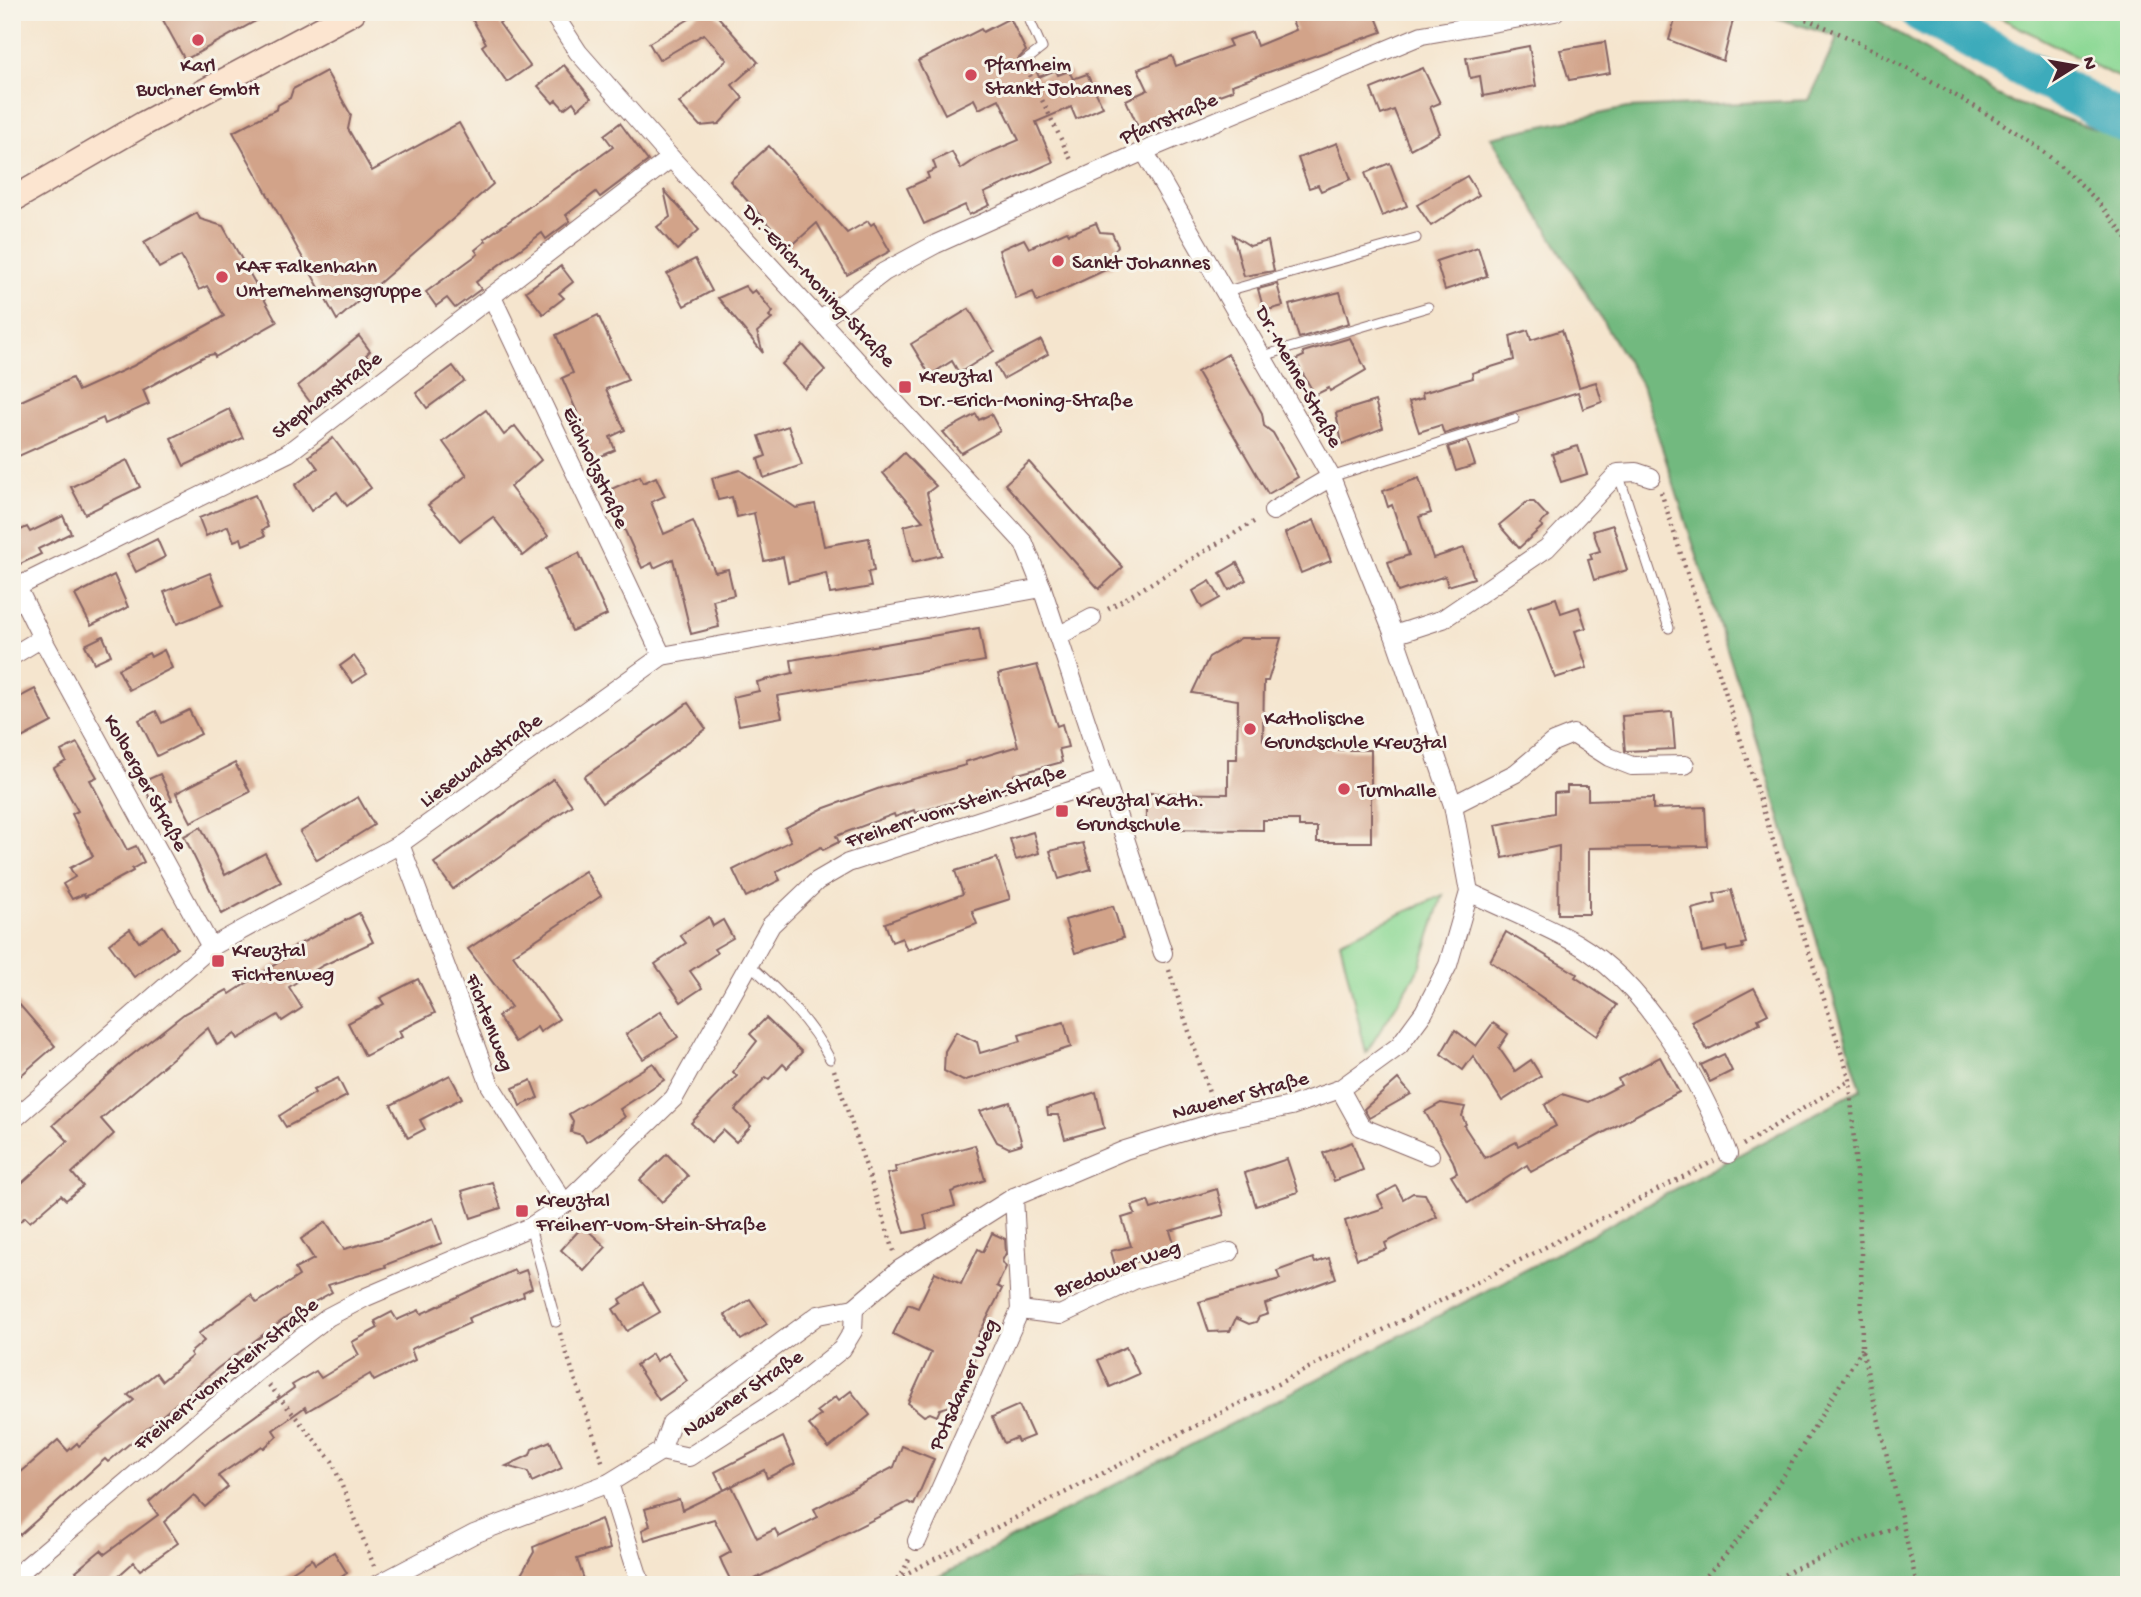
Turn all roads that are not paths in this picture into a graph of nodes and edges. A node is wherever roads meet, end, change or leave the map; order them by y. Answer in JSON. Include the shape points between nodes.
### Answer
{"nodes":[{"id":1,"x":353,"y":12,"type":"edge"},
{"id":2,"x":552,"y":12,"type":"edge"},
{"id":3,"x":1026,"y":12,"type":"edge"},
{"id":4,"x":1555,"y":12,"type":"edge"},
{"id":5,"x":1024,"y":62,"type":"road end"},
{"id":6,"x":1144,"y":151,"type":"junction"},
{"id":7,"x":671,"y":158,"type":"junction"},
{"id":8,"x":12,"y":200,"type":"edge"},
{"id":9,"x":1416,"y":238,"type":"dead end"},
{"id":10,"x":1227,"y":291,"type":"junction"},
{"id":11,"x":492,"y":297,"type":"junction"},
{"id":12,"x":1428,"y":307,"type":"dead end"},
{"id":13,"x":821,"y":320,"type":"junction"},
{"id":14,"x":1263,"y":356,"type":"junction"},
{"id":15,"x":1514,"y":419,"type":"dead end"},
{"id":16,"x":1618,"y":473,"type":"junction"},
{"id":17,"x":1331,"y":477,"type":"junction"},
{"id":18,"x":1651,"y":477,"type":"road end"},
{"id":19,"x":1273,"y":511,"type":"road end"},
{"id":20,"x":1042,"y":588,"type":"junction"},
{"id":21,"x":1092,"y":618,"type":"road end"},
{"id":22,"x":1669,"y":628,"type":"dead end"},
{"id":23,"x":1394,"y":635,"type":"junction"},
{"id":24,"x":1058,"y":636,"type":"junction"},
{"id":25,"x":43,"y":638,"type":"junction"},
{"id":26,"x":12,"y":656,"type":"edge"},
{"id":27,"x":662,"y":656,"type":"junction"},
{"id":28,"x":1685,"y":765,"type":"dead end"},
{"id":29,"x":1104,"y":780,"type":"junction"},
{"id":30,"x":1453,"y":805,"type":"junction"},
{"id":31,"x":400,"y":844,"type":"junction"},
{"id":32,"x":1469,"y":892,"type":"junction"},
{"id":33,"x":211,"y":947,"type":"junction"},
{"id":34,"x":1163,"y":953,"type":"road end"},
{"id":35,"x":749,"y":964,"type":"junction"},
{"id":36,"x":830,"y":1059,"type":"road end"},
{"id":37,"x":1340,"y":1089,"type":"junction"},
{"id":38,"x":12,"y":1122,"type":"edge"},
{"id":39,"x":1728,"y":1154,"type":"road end"},
{"id":40,"x":1430,"y":1155,"type":"dead end"},
{"id":41,"x":1014,"y":1198,"type":"junction"},
{"id":42,"x":565,"y":1204,"type":"junction"},
{"id":43,"x":530,"y":1227,"type":"junction"},
{"id":44,"x":1230,"y":1252,"type":"dead end"},
{"id":45,"x":854,"y":1308,"type":"junction"},
{"id":46,"x":1020,"y":1310,"type":"junction"},
{"id":47,"x":556,"y":1322,"type":"road end"},
{"id":48,"x":661,"y":1451,"type":"junction"},
{"id":49,"x":609,"y":1483,"type":"junction"},
{"id":50,"x":918,"y":1541,"type":"dead end"},
{"id":51,"x":12,"y":1579,"type":"edge"},
{"id":52,"x":378,"y":1584,"type":"edge"},
{"id":53,"x":640,"y":1585,"type":"edge"}],
"edges":[{"from":1,"to":8,"type":"main road"},
{"from":2,"to":7,"type":"street","name":"Dr.-Erich-Moning-Straße","via":[[578,52]]},
{"from":3,"to":5,"type":"lane","via":[[1042,48]]},
{"from":4,"to":6,"type":"street","name":"Pfarrstraße","via":[[1422,35]]},
{"from":6,"to":10,"type":"street","name":"Dr.-Menne-Straße"},
{"from":6,"to":13,"type":"street","name":"Pfarrstraße","via":[[905,261]]},
{"from":7,"to":11,"type":"street","name":"Stephanstraße"},
{"from":7,"to":13,"type":"street","name":"Dr.-Erich-Moning-Straße"},
{"from":9,"to":10,"type":"lane"},
{"from":10,"to":14,"type":"street","name":"Dr.-Menne-Straße"},
{"from":11,"to":25,"type":"street","name":"Stephanstraße","via":[[288,453],[17,587]]},
{"from":11,"to":27,"type":"street","name":"Eichholzstraße"},
{"from":12,"to":14,"type":"lane"},
{"from":13,"to":20,"type":"street","name":"Dr.-Erich-Moning-Straße","via":[[1024,543]]},
{"from":14,"to":17,"type":"street","name":"Dr.-Menne-Straße"},
{"from":15,"to":17,"type":"lane"},
{"from":16,"to":18,"type":"street"},
{"from":16,"to":22,"type":"lane"},
{"from":16,"to":23,"type":"street","via":[[1547,548],[1443,620]]},
{"from":17,"to":19,"type":"street"},
{"from":17,"to":23,"type":"street","name":"Dr.-Menne-Straße"},
{"from":20,"to":24,"type":"street","name":"Dr.-Erich-Moning-Straße"},
{"from":20,"to":27,"type":"street","name":"Liesewaldstraße"},
{"from":21,"to":24,"type":"street"},
{"from":23,"to":30,"type":"street","name":"Nauener Straße"},
{"from":24,"to":29,"type":"street","name":"Dr.-Erich-Moning-Straße"},
{"from":25,"to":26,"type":"street"},
{"from":25,"to":33,"type":"street","name":"Kolberger Straße"},
{"from":27,"to":31,"type":"street","name":"Liesewaldstraße"},
{"from":28,"to":30,"type":"street","via":[[1632,766],[1573,734],[1553,742],[1516,773]]},
{"from":29,"to":34,"type":"street","name":"Dr.-Erich-Moning-Straße"},
{"from":29,"to":35,"type":"street","name":"Freiherr-vom-Stein-Straße","via":[[848,863],[792,902],[771,925]]},
{"from":30,"to":32,"type":"street","name":"Nauener Straße"},
{"from":31,"to":33,"type":"street","name":"Liesewaldstraße"},
{"from":31,"to":42,"type":"street","name":"Fichtenweg","via":[[490,1085]]},
{"from":32,"to":37,"type":"street","name":"Nauener Straße","via":[[1448,965],[1424,1012],[1399,1046]]},
{"from":32,"to":39,"type":"street","via":[[1578,944],[1642,998],[1696,1081]]},
{"from":33,"to":38,"type":"street","name":"Liesewaldstraße"},
{"from":35,"to":36,"type":"lane","via":[[780,992],[822,1042]]},
{"from":35,"to":42,"type":"street","name":"Freiherr-vom-Stein-Straße","via":[[674,1098]]},
{"from":37,"to":40,"type":"street","via":[[1361,1127]]},
{"from":37,"to":41,"type":"street","name":"Nauener Straße","via":[[1125,1150]]},
{"from":41,"to":45,"type":"street","name":"Nauener Straße","via":[[900,1269]]},
{"from":41,"to":46,"type":"street","name":"Potsdamer Weg"},
{"from":42,"to":43,"type":"street","name":"Freiherr-vom-Stein-Straße"},
{"from":43,"to":47,"type":"lane"},
{"from":43,"to":51,"type":"street","name":"Freiherr-vom-Stein-Straße","via":[[328,1317]]},
{"from":44,"to":46,"type":"street","name":"Bredower Weg","via":[[1134,1280],[1060,1315]]},
{"from":45,"to":48,"type":"street","name":"Nauener Straße","via":[[818,1315],[671,1423]]},
{"from":45,"to":48,"type":"street","name":"Nauener Straße","via":[[853,1331],[842,1349],[787,1393],[689,1457]]},
{"from":46,"to":50,"type":"street","name":"Potsdamer Weg"},
{"from":48,"to":49,"type":"street","name":"Nauener Straße"},
{"from":49,"to":52,"type":"street","name":"Nauener Straße","via":[[474,1534]]},
{"from":49,"to":53,"type":"street"}]}
